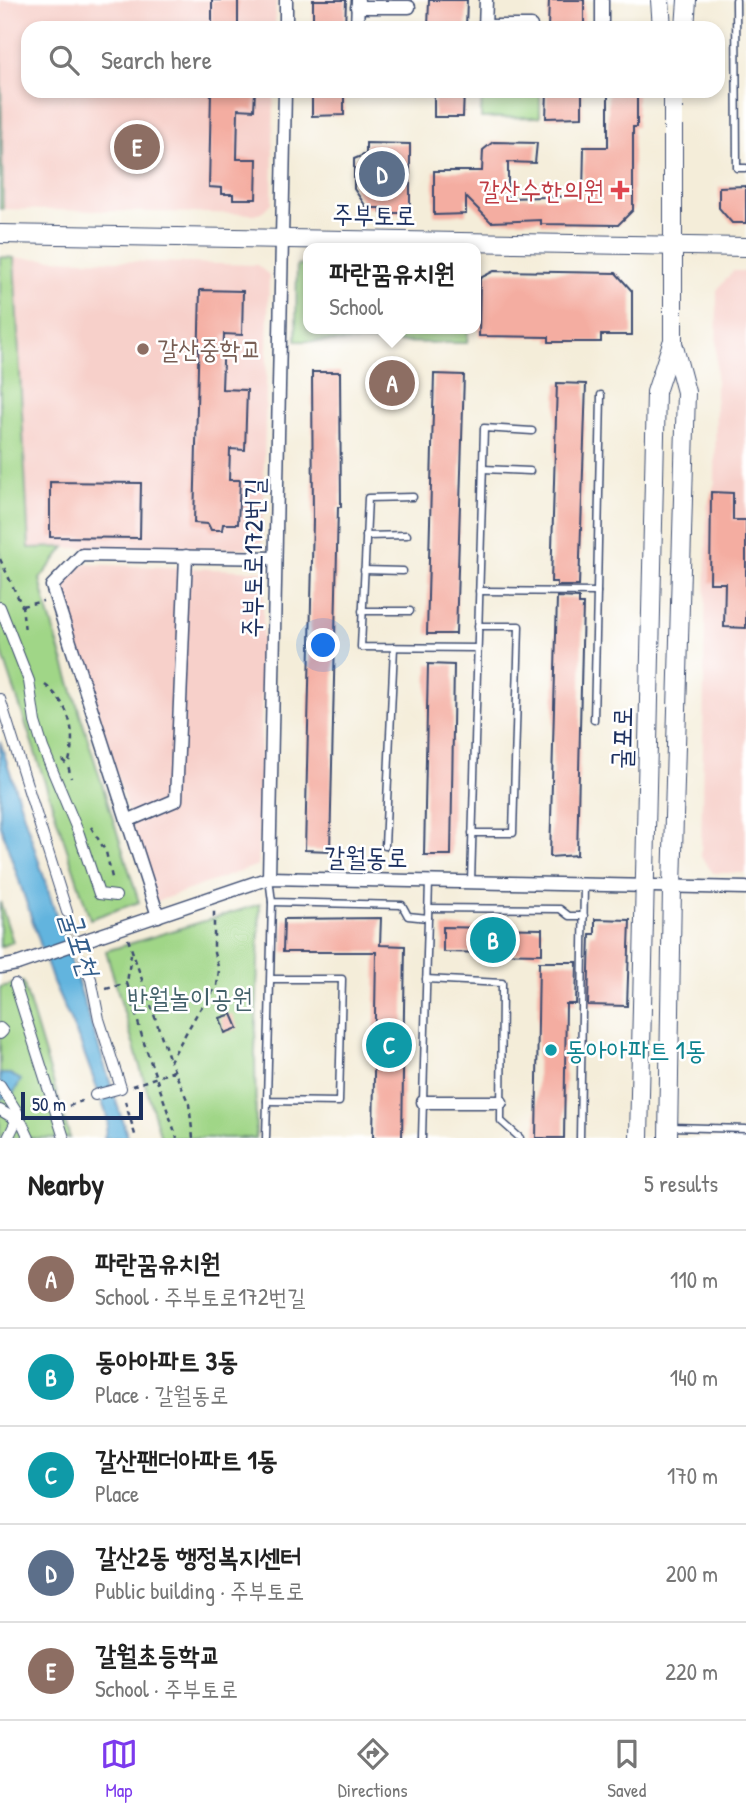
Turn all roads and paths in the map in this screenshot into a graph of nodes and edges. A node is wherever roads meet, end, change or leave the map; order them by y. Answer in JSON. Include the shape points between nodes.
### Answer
{"nodes":[{"id":1,"x":286,"y":0,"type":"edge"},
{"id":2,"x":486,"y":0,"type":"edge"},
{"id":3,"x":602,"y":0,"type":"edge"},
{"id":4,"x":660,"y":0,"type":"edge"},
{"id":5,"x":687,"y":0,"type":"edge"},
{"id":6,"x":736,"y":0,"type":"edge"},
{"id":7,"x":358,"y":4,"type":"edge"},
{"id":8,"x":409,"y":7,"type":"dead end"},
{"id":9,"x":286,"y":21,"type":"edge"},
{"id":10,"x":485,"y":21,"type":"edge"},
{"id":11,"x":602,"y":21,"type":"edge"},
{"id":12,"x":662,"y":21,"type":"edge"},
{"id":13,"x":686,"y":21,"type":"edge"},
{"id":14,"x":285,"y":98,"type":"edge"},
{"id":15,"x":673,"y":98,"type":"edge"},
{"id":16,"x":746,"y":168,"type":"edge"},
{"id":17,"x":0,"y":234,"type":"edge"},
{"id":18,"x":281,"y":240,"type":"junction"},
{"id":19,"x":428,"y":243,"type":"edge"},
{"id":20,"x":481,"y":244,"type":"edge"},
{"id":21,"x":746,"y":247,"type":"edge"},
{"id":22,"x":673,"y":248,"type":"junction"},
{"id":23,"x":673,"y":343,"type":"junction"},
{"id":24,"x":601,"y":395,"type":"dead end"},
{"id":25,"x":532,"y":431,"type":"dead end"},
{"id":26,"x":482,"y":469,"type":"junction"},
{"id":27,"x":530,"y":471,"type":"dead end"},
{"id":28,"x":413,"y":497,"type":"dead end"},
{"id":29,"x":407,"y":535,"type":"dead end"},
{"id":30,"x":366,"y":536,"type":"junction"},
{"id":31,"x":186,"y":556,"type":"junction"},
{"id":32,"x":275,"y":558,"type":"junction"},
{"id":33,"x":0,"y":559,"type":"edge"},
{"id":34,"x":364,"y":570,"type":"junction"},
{"id":35,"x":403,"y":571,"type":"dead end"},
{"id":36,"x":479,"y":591,"type":"junction"},
{"id":37,"x":597,"y":592,"type":"junction"},
{"id":38,"x":44,"y":600,"type":"dead end"},
{"id":39,"x":22,"y":606,"type":"junction"},
{"id":40,"x":0,"y":607,"type":"edge"},
{"id":41,"x":362,"y":611,"type":"junction"},
{"id":42,"x":410,"y":611,"type":"dead end"},
{"id":43,"x":478,"y":626,"type":"junction"},
{"id":44,"x":25,"y":634,"type":"dead end"},
{"id":45,"x":394,"y":647,"type":"junction"},
{"id":46,"x":477,"y":648,"type":"junction"},
{"id":47,"x":43,"y":697,"type":"dead end"},
{"id":48,"x":0,"y":699,"type":"edge"},
{"id":49,"x":594,"y":720,"type":"dead end"},
{"id":50,"x":61,"y":758,"type":"dead end"},
{"id":51,"x":68,"y":765,"type":"junction"},
{"id":52,"x":73,"y":785,"type":"dead end"},
{"id":53,"x":127,"y":821,"type":"junction"},
{"id":54,"x":91,"y":826,"type":"dead end"},
{"id":55,"x":472,"y":833,"type":"junction"},
{"id":56,"x":385,"y":846,"type":"dead end"},
{"id":57,"x":269,"y":878,"type":"junction"},
{"id":58,"x":429,"y":881,"type":"junction"},
{"id":59,"x":471,"y":882,"type":"junction"},
{"id":60,"x":584,"y":885,"type":"junction"},
{"id":61,"x":646,"y":886,"type":"junction"},
{"id":62,"x":672,"y":887,"type":"junction"},
{"id":63,"x":746,"y":888,"type":"edge"},
{"id":64,"x":116,"y":896,"type":"joint"},
{"id":65,"x":214,"y":897,"type":"junction"},
{"id":66,"x":272,"y":902,"type":"junction"},
{"id":67,"x":428,"y":908,"type":"junction"},
{"id":68,"x":67,"y":912,"type":"tunnel mouth"},
{"id":69,"x":158,"y":915,"type":"junction"},
{"id":70,"x":584,"y":916,"type":"junction"},
{"id":71,"x":428,"y":918,"type":"junction"},
{"id":72,"x":125,"y":927,"type":"junction"},
{"id":73,"x":132,"y":952,"type":"junction"},
{"id":74,"x":84,"y":966,"type":"tunnel mouth"},
{"id":75,"x":0,"y":967,"type":"edge"},
{"id":76,"x":270,"y":979,"type":"junction"},
{"id":77,"x":426,"y":979,"type":"junction"},
{"id":78,"x":127,"y":983,"type":"junction"},
{"id":79,"x":15,"y":984,"type":"dead end"},
{"id":80,"x":94,"y":992,"type":"junction"},
{"id":81,"x":0,"y":1028,"type":"edge"},
{"id":82,"x":0,"y":1034,"type":"edge"},
{"id":83,"x":170,"y":1061,"type":"junction"},
{"id":84,"x":174,"y":1071,"type":"junction"},
{"id":85,"x":156,"y":1077,"type":"junction"},
{"id":86,"x":0,"y":1085,"type":"edge"},
{"id":87,"x":121,"y":1088,"type":"junction"},
{"id":88,"x":95,"y":1095,"type":"joint"},
{"id":89,"x":267,"y":1101,"type":"junction"},
{"id":90,"x":423,"y":1102,"type":"junction"},
{"id":91,"x":501,"y":1102,"type":"junction"},
{"id":92,"x":0,"y":1111,"type":"edge"},
{"id":93,"x":56,"y":1111,"type":"junction"},
{"id":94,"x":12,"y":1129,"type":"edge"},
{"id":95,"x":746,"y":1129,"type":"edge"},
{"id":96,"x":668,"y":1132,"type":"edge"},
{"id":97,"x":29,"y":1138,"type":"edge"},
{"id":98,"x":64,"y":1138,"type":"edge"},
{"id":99,"x":136,"y":1138,"type":"edge"},
{"id":100,"x":177,"y":1138,"type":"edge"},
{"id":101,"x":193,"y":1138,"type":"edge"},
{"id":102,"x":266,"y":1138,"type":"edge"},
{"id":103,"x":422,"y":1138,"type":"edge"},
{"id":104,"x":520,"y":1138,"type":"edge"},
{"id":105,"x":580,"y":1138,"type":"edge"},
{"id":106,"x":639,"y":1138,"type":"edge"}],
"edges":[{"from":1,"to":9,"type":"street"},
{"from":2,"to":10,"type":"street"},
{"from":3,"to":11,"type":"street"},
{"from":4,"to":12,"type":"main road"},
{"from":5,"to":13,"type":"main road"},
{"from":6,"to":16,"type":"lane","via":[[737,168]]},
{"from":7,"to":8,"type":"street"},
{"from":14,"to":18,"type":"street","name":"주부토로172번길"},
{"from":15,"to":22,"type":"main road","name":"굴포로"},
{"from":17,"to":18,"type":"main road","name":"주부토로"},
{"from":18,"to":19,"type":"main road","name":"주부토로"},
{"from":18,"to":32,"type":"street","name":"주부토로172번길"},
{"from":20,"to":22,"type":"main road","name":"주부토로"},
{"from":21,"to":22,"type":"main road","name":"주부토로"},
{"from":22,"to":23,"type":"main road","name":"굴포로"},
{"from":23,"to":61,"type":"main road","name":"굴포로","via":[[656,392]]},
{"from":23,"to":62,"type":"main road","name":"굴포로","via":[[686,392]]},
{"from":24,"to":37,"type":"lane"},
{"from":25,"to":26,"type":"lane","via":[[484,428]]},
{"from":26,"to":27,"type":"lane"},
{"from":26,"to":36,"type":"lane"},
{"from":28,"to":30,"type":"lane","via":[[368,498]]},
{"from":29,"to":30,"type":"lane"},
{"from":30,"to":34,"type":"lane"},
{"from":31,"to":32,"type":"street"},
{"from":31,"to":53,"type":"street","via":[[176,800]]},
{"from":31,"to":53,"type":"street","via":[[82,555],[51,586]]},
{"from":32,"to":57,"type":"street","name":"주부토로172번길"},
{"from":33,"to":39,"type":"path"},
{"from":34,"to":35,"type":"lane"},
{"from":34,"to":41,"type":"lane"},
{"from":36,"to":37,"type":"lane"},
{"from":36,"to":43,"type":"lane"},
{"from":37,"to":49,"type":"lane"},
{"from":38,"to":39,"type":"path"},
{"from":39,"to":44,"type":"path"},
{"from":40,"to":64,"type":"street","via":[[29,681],[43,748],[99,894]]},
{"from":41,"to":42,"type":"lane"},
{"from":41,"to":45,"type":"lane","via":[[361,647]]},
{"from":43,"to":46,"type":"lane"},
{"from":43,"to":55,"type":"lane","via":[[519,626],[516,737],[513,833]]},
{"from":45,"to":46,"type":"lane"},
{"from":45,"to":56,"type":"lane"},
{"from":46,"to":55,"type":"lane"},
{"from":47,"to":51,"type":"path","via":[[45,685],[64,703],[72,750]]},
{"from":48,"to":68,"type":"street"},
{"from":50,"to":51,"type":"path"},
{"from":51,"to":52,"type":"path"},
{"from":53,"to":69,"type":"street"},
{"from":54,"to":64,"type":"path","via":[[106,852]]},
{"from":55,"to":59,"type":"lane"},
{"from":57,"to":58,"type":"street","name":"갈월동로"},
{"from":57,"to":65,"type":"street","name":"갈월동로"},
{"from":57,"to":66,"type":"lane"},
{"from":58,"to":59,"type":"street","name":"갈월동로"},
{"from":58,"to":67,"type":"lane"},
{"from":59,"to":60,"type":"street","name":"갈월동로"},
{"from":60,"to":61,"type":"street","name":"갈월동로"},
{"from":60,"to":70,"type":"lane"},
{"from":61,"to":62,"type":"street","name":"갈월동로"},
{"from":61,"to":106,"type":"main road","name":"굴포로"},
{"from":62,"to":63,"type":"street","name":"갈월동로"},
{"from":62,"to":96,"type":"main road","name":"굴포로"},
{"from":65,"to":69,"type":"street","name":"갈월동로"},
{"from":65,"to":83,"type":"path","via":[[217,986]]},
{"from":66,"to":71,"type":"lane","via":[[401,905],[408,916]]},
{"from":66,"to":76,"type":"lane"},
{"from":67,"to":70,"type":"lane","via":[[560,909],[569,916]]},
{"from":67,"to":71,"type":"lane"},
{"from":69,"to":72,"type":"street","name":"갈월동로"},
{"from":70,"to":105,"type":"lane"},
{"from":71,"to":77,"type":"lane"},
{"from":72,"to":73,"type":"path"},
{"from":72,"to":75,"type":"street","name":"갈월동로","bridge":true},
{"from":73,"to":78,"type":"path"},
{"from":73,"to":83,"type":"path"},
{"from":74,"to":80,"type":"street"},
{"from":76,"to":89,"type":"lane"},
{"from":76,"to":89,"type":"lane","via":[[342,979],[339,1102]]},
{"from":77,"to":90,"type":"lane"},
{"from":77,"to":91,"type":"lane","via":[[502,983]]},
{"from":78,"to":80,"type":"path"},
{"from":78,"to":85,"type":"path"},
{"from":79,"to":93,"type":"street"},
{"from":80,"to":87,"type":"street"},
{"from":81,"to":82,"type":"street"},
{"from":83,"to":84,"type":"path"},
{"from":84,"to":85,"type":"path"},
{"from":84,"to":101,"type":"path","via":[[189,1104]]},
{"from":85,"to":87,"type":"path"},
{"from":85,"to":100,"type":"path"},
{"from":86,"to":94,"type":"street","via":[[19,1115]]},
{"from":87,"to":88,"type":"street"},
{"from":87,"to":99,"type":"path"},
{"from":88,"to":93,"type":"path"},
{"from":89,"to":102,"type":"lane"},
{"from":90,"to":91,"type":"street"},
{"from":90,"to":103,"type":"lane"},
{"from":91,"to":104,"type":"lane","via":[[501,1121]]},
{"from":92,"to":94,"type":"street"},
{"from":93,"to":98,"type":"street"},
{"from":94,"to":97,"type":"street","via":[[22,1123]]},
{"from":95,"to":96,"type":"lane"}]}
